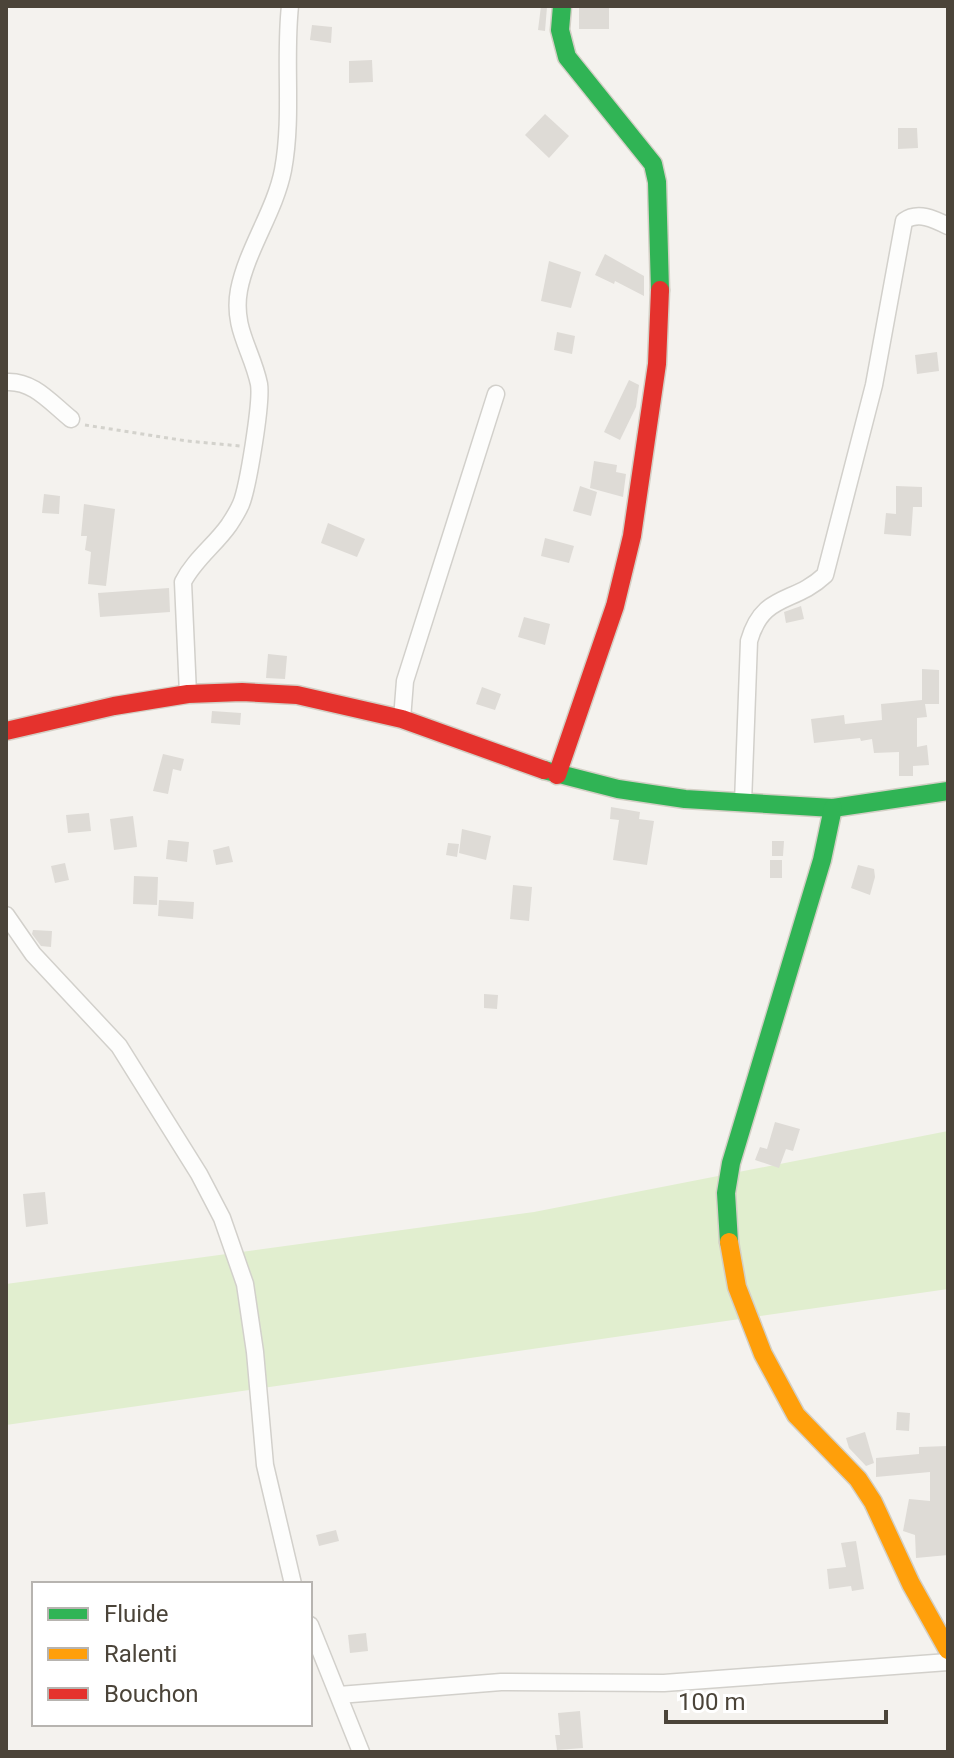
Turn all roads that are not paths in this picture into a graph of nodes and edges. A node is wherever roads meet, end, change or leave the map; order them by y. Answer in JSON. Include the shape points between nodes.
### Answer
{"nodes":[{"id":1,"x":290,"y":6,"type":"edge"},
{"id":2,"x":562,"y":6,"type":"edge"},
{"id":3,"x":948,"y":226,"type":"edge"},
{"id":4,"x":6,"y":382,"type":"edge"},
{"id":5,"x":496,"y":394,"type":"dead end"},
{"id":6,"x":71,"y":419,"type":"road end"},
{"id":7,"x":188,"y":694,"type":"junction"},
{"id":8,"x":402,"y":719,"type":"junction"},
{"id":9,"x":6,"y":731,"type":"edge"},
{"id":10,"x":557,"y":775,"type":"junction"},
{"id":11,"x":948,"y":791,"type":"edge"},
{"id":12,"x":743,"y":803,"type":"junction"},
{"id":13,"x":833,"y":808,"type":"junction"},
{"id":14,"x":6,"y":915,"type":"edge"},
{"id":15,"x":293,"y":1582,"type":"edge"},
{"id":16,"x":312,"y":1630,"type":"edge"},
{"id":17,"x":948,"y":1650,"type":"edge"},
{"id":18,"x":948,"y":1662,"type":"edge"},
{"id":19,"x":339,"y":1695,"type":"junction"},
{"id":20,"x":361,"y":1752,"type":"edge"}],
"edges":[{"from":1,"to":7,"type":"street","via":[[288,134],[282,174],[239,289],[237,314],[260,401],[241,503],[183,582]]},
{"from":2,"to":10,"type":"street","via":[[560,30],[567,57],[653,164],[660,295],[657,364],[627,563]]},
{"from":3,"to":12,"type":"street","via":[[932,218],[912,216],[904,221],[874,385],[825,575],[764,609],[754,623]]},
{"from":4,"to":6,"type":"street","via":[[37,390]]},
{"from":5,"to":8,"type":"street","via":[[405,681]]},
{"from":7,"to":8,"type":"street","via":[[297,695]]},
{"from":7,"to":9,"type":"street"},
{"from":8,"to":10,"type":"street"},
{"from":10,"to":12,"type":"street","via":[[618,789]]},
{"from":11,"to":13,"type":"street"},
{"from":12,"to":13,"type":"street"},
{"from":13,"to":17,"type":"street","via":[[731,1163],[726,1226],[737,1287],[763,1354],[796,1415],[858,1479],[873,1502]]},
{"from":14,"to":15,"type":"street","via":[[33,954],[119,1046],[222,1218],[245,1284],[265,1465]]},
{"from":16,"to":19,"type":"street"},
{"from":18,"to":19,"type":"street","via":[[664,1683],[501,1682]]},
{"from":19,"to":20,"type":"street"}]}
